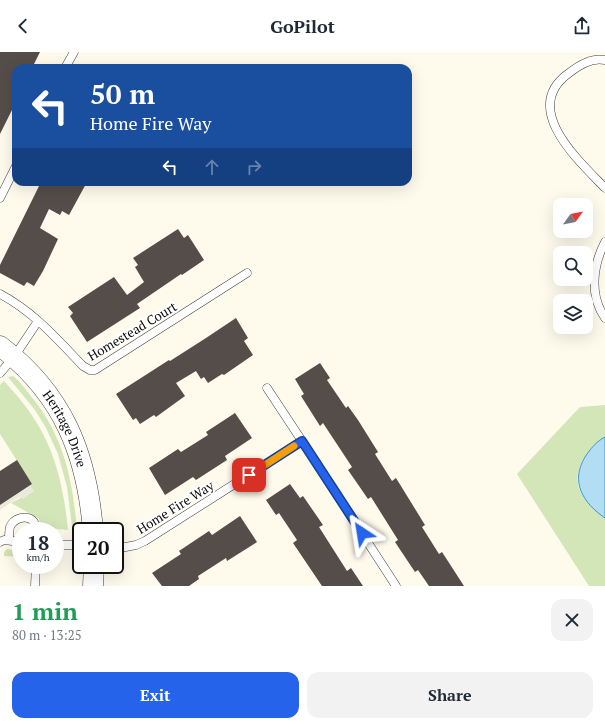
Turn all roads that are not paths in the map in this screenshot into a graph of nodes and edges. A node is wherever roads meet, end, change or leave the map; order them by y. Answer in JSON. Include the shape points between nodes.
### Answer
{"nodes":[{"id":1,"x":74,"y":52,"type":"edge"},
{"id":2,"x":605,"y":60,"type":"edge"},
{"id":3,"x":67,"y":64,"type":"edge"},
{"id":4,"x":12,"y":174,"type":"edge"},
{"id":5,"x":605,"y":188,"type":"edge"},
{"id":6,"x":0,"y":198,"type":"edge"},
{"id":7,"x":605,"y":242,"type":"edge"},
{"id":8,"x":247,"y":273,"type":"dead end"},
{"id":9,"x":0,"y":294,"type":"edge"},
{"id":10,"x":605,"y":318,"type":"edge"},
{"id":11,"x":38,"y":321,"type":"junction"},
{"id":12,"x":7,"y":352,"type":"edge"},
{"id":13,"x":0,"y":373,"type":"edge"},
{"id":14,"x":267,"y":388,"type":"dead end"},
{"id":15,"x":302,"y":441,"type":"junction"},
{"id":16,"x":14,"y":522,"type":"edge"},
{"id":17,"x":33,"y":522,"type":"edge"},
{"id":18,"x":92,"y":522,"type":"edge"},
{"id":19,"x":12,"y":524,"type":"edge"},
{"id":20,"x":9,"y":540,"type":"junction"},
{"id":21,"x":12,"y":540,"type":"edge"},
{"id":22,"x":0,"y":542,"type":"edge"},
{"id":23,"x":124,"y":547,"type":"edge"},
{"id":24,"x":35,"y":574,"type":"edge"},
{"id":25,"x":94,"y":574,"type":"edge"},
{"id":26,"x":34,"y":586,"type":"edge"},
{"id":27,"x":93,"y":586,"type":"edge"},
{"id":28,"x":396,"y":586,"type":"edge"}],
"edges":[{"from":1,"to":3,"type":"lane"},
{"from":2,"to":5,"type":"lane","via":[[596,58],[563,77],[555,88],[549,104],[552,122],[566,144]]},
{"from":4,"to":6,"type":"lane"},
{"from":7,"to":10,"type":"lane","via":[[596,263],[595,284],[599,306]]},
{"from":8,"to":11,"type":"lane","name":"Homestead Court","via":[[95,370],[83,366],[54,334]]},
{"from":9,"to":11,"type":"lane"},
{"from":11,"to":12,"type":"lane"},
{"from":12,"to":13,"type":"lane"},
{"from":12,"to":18,"type":"street","name":"Heritage Drive","via":[[36,379],[70,431],[88,488]]},
{"from":14,"to":15,"type":"lane"},
{"from":15,"to":23,"type":"lane","name":"Home Fire Way","via":[[145,541]]},
{"from":15,"to":28,"type":"lane"},
{"from":16,"to":17,"type":"lane","via":[[23,517]]},
{"from":19,"to":20,"type":"lane"},
{"from":20,"to":21,"type":"lane"},
{"from":20,"to":22,"type":"lane"},
{"from":24,"to":26,"type":"lane"},
{"from":25,"to":27,"type":"street"}]}
